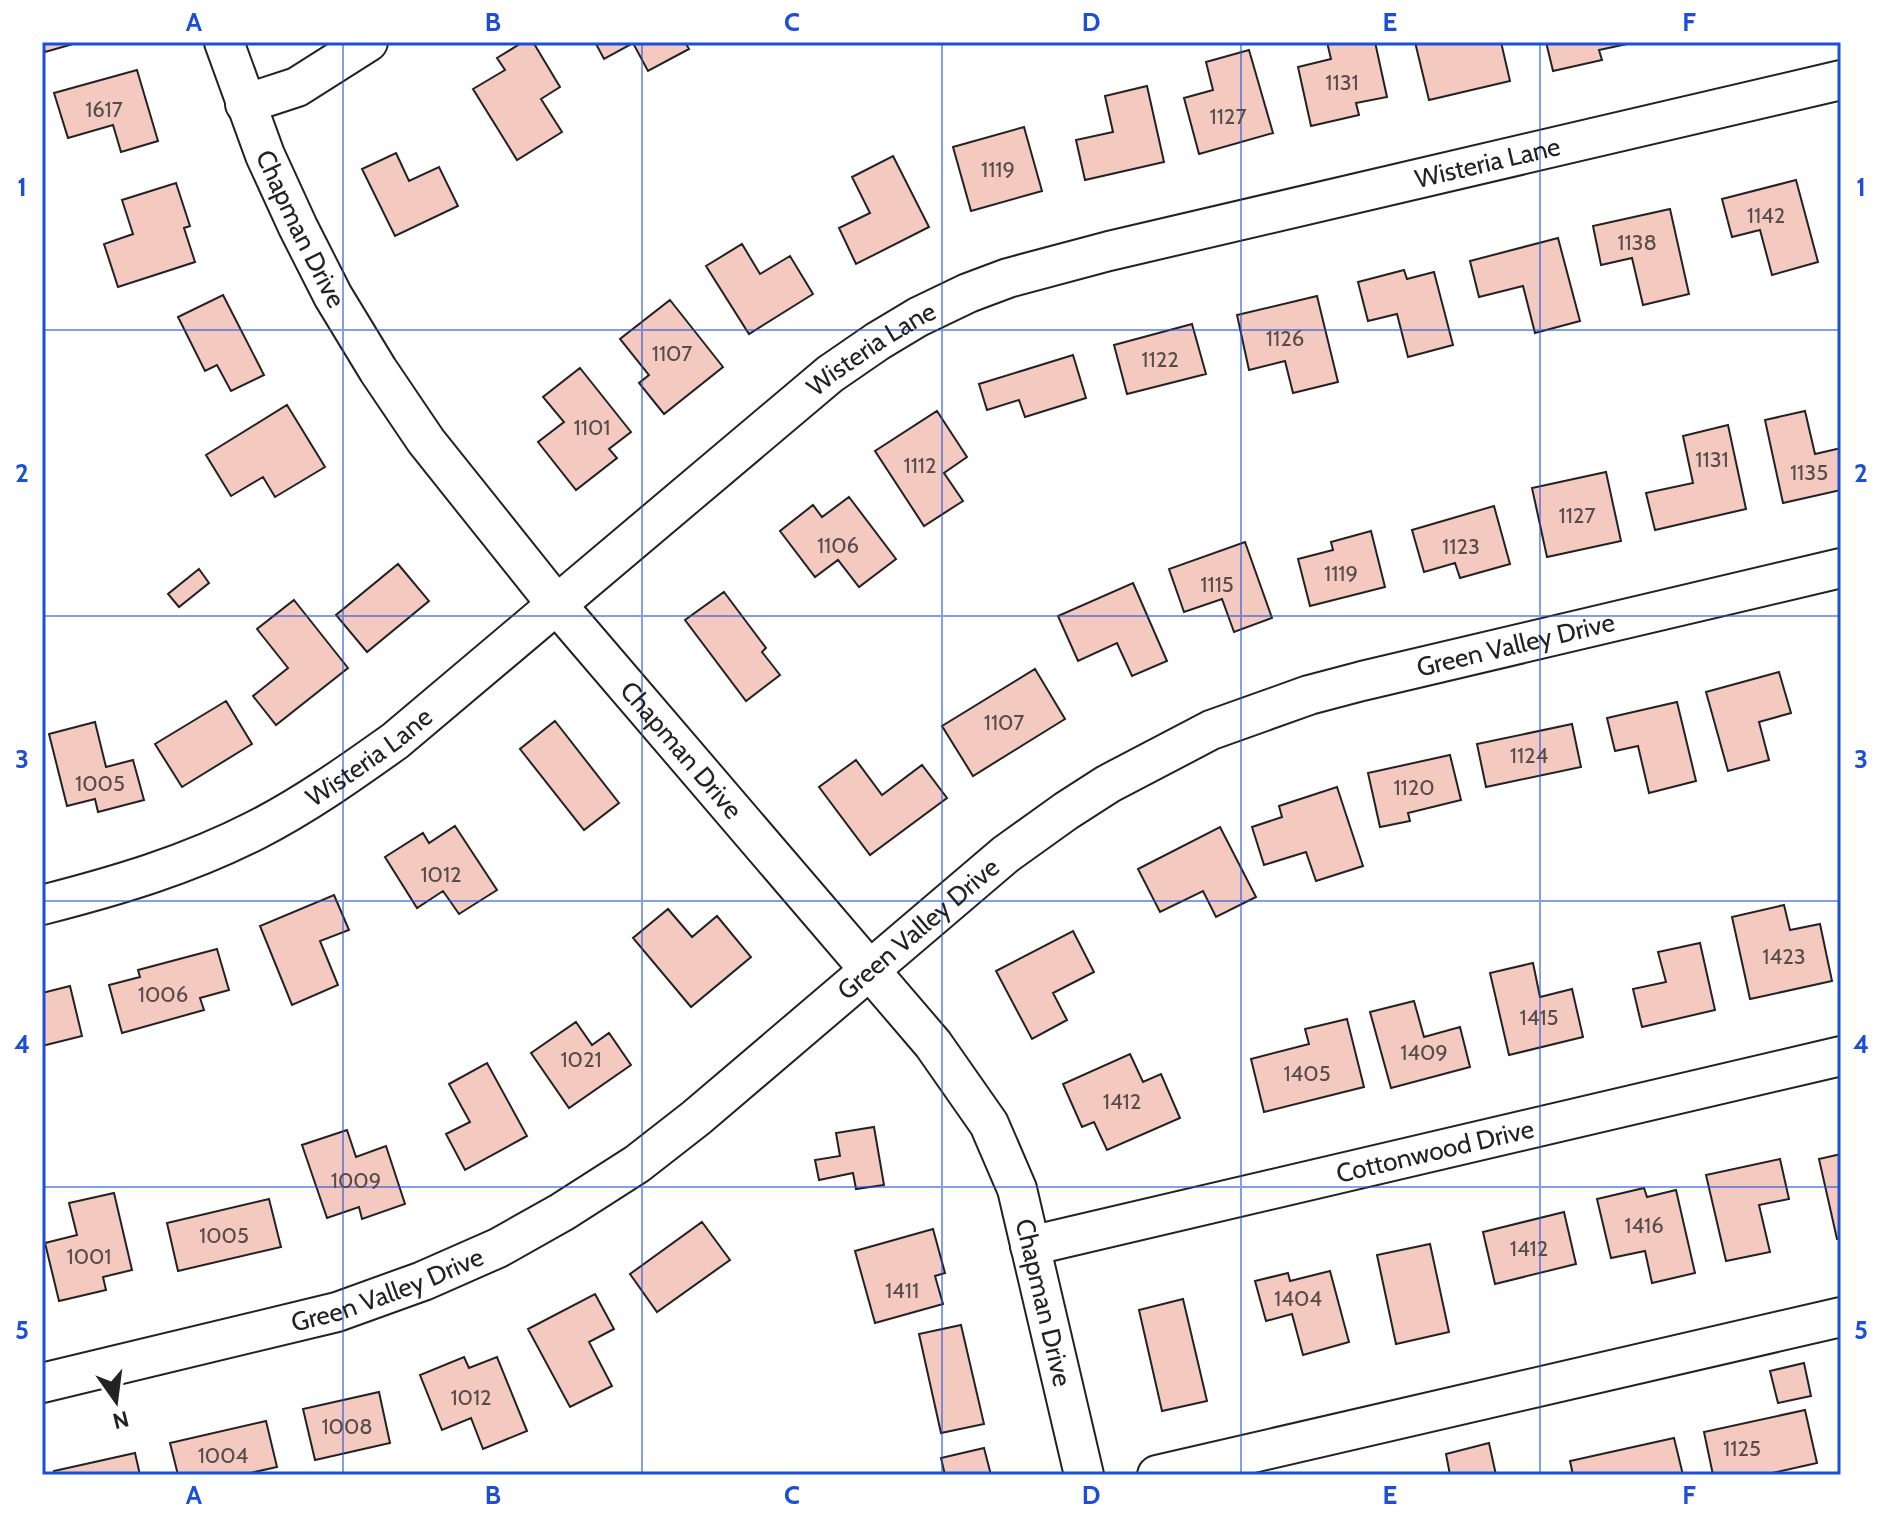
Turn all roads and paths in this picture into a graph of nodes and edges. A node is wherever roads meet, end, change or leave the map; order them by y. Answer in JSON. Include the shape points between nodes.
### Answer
{"nodes":[{"id":1,"x":224,"y":42,"type":"edge"},
{"id":2,"x":368,"y":42,"type":"edge"},
{"id":3,"x":1841,"y":80,"type":"edge"},
{"id":4,"x":245,"y":104,"type":"junction"},
{"id":5,"x":1841,"y":568,"type":"edge"},
{"id":6,"x":557,"y":605,"type":"junction"},
{"id":7,"x":42,"y":905,"type":"edge"},
{"id":8,"x":868,"y":971,"type":"junction"},
{"id":9,"x":1841,"y":1056,"type":"edge"},
{"id":10,"x":1030,"y":1246,"type":"junction"},
{"id":11,"x":1841,"y":1317,"type":"edge"},
{"id":12,"x":42,"y":1383,"type":"edge"},
{"id":13,"x":1084,"y":1475,"type":"edge"},
{"id":14,"x":1157,"y":1475,"type":"edge"}],
"edges":[{"from":1,"to":4,"type":"street","name":"Chapman Drive"},
{"from":2,"to":4,"type":"street","via":[[297,87]]},
{"from":3,"to":6,"type":"street","name":"Wisteria Lane","via":[[1109,251],[968,293],[918,317],[830,374]]},
{"from":4,"to":6,"type":"street","name":"Chapman Drive","via":[[298,227],[378,370],[426,441]]},
{"from":5,"to":8,"type":"street","name":"Green Valley Drive","via":[[1362,681],[1211,730],[1066,811],[1006,854]]},
{"from":6,"to":7,"type":"street","name":"Wisteria Lane","via":[[395,741],[333,785],[210,851],[125,884]]},
{"from":6,"to":8,"type":"street","name":"Chapman Drive"},
{"from":8,"to":10,"type":"street","name":"Chapman Drive","via":[[933,1044],[989,1124],[1017,1189]]},
{"from":8,"to":12,"type":"street","name":"Green Valley Drive","via":[[637,1164],[498,1248],[337,1312]]},
{"from":9,"to":10,"type":"street","name":"Cottonwood Drive"},
{"from":10,"to":13,"type":"street","name":"Chapman Drive"},
{"from":11,"to":14,"type":"street"}]}
